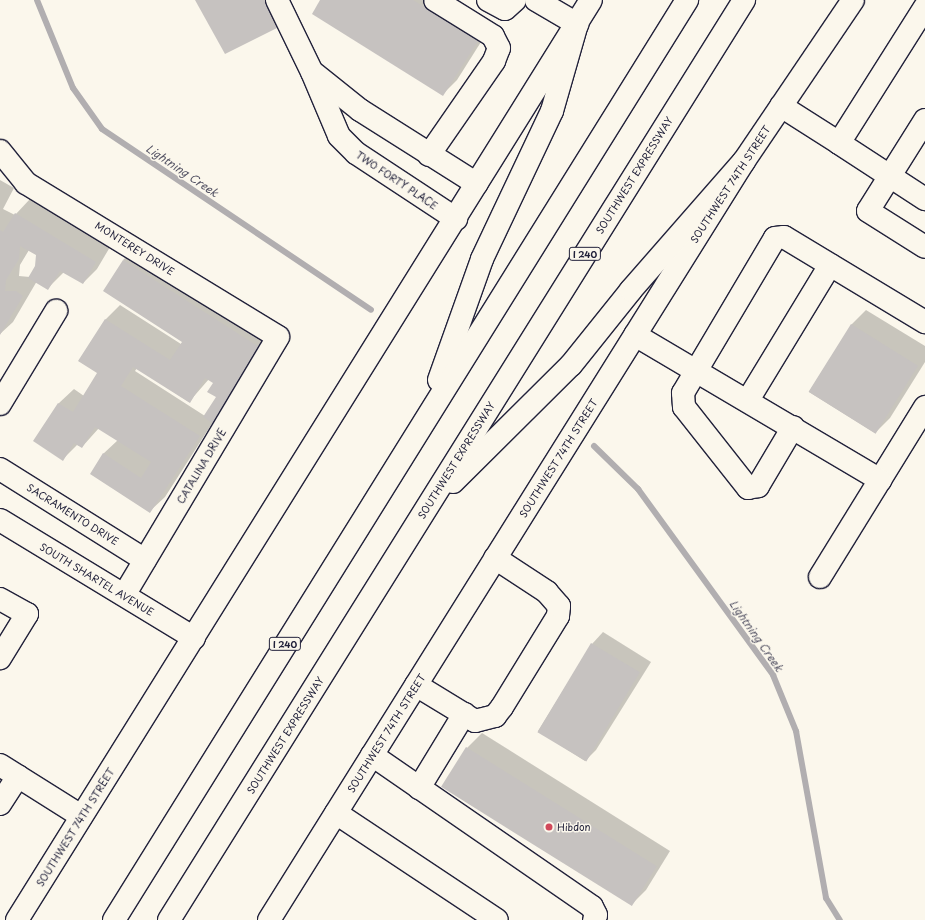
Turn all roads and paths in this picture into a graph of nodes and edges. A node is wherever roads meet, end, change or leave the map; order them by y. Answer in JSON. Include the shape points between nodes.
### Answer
{"nodes":[{"id":1,"x":277,"y":0,"type":"edge"},
{"id":2,"x":435,"y":0,"type":"edge"},
{"id":3,"x":488,"y":0,"type":"edge"},
{"id":4,"x":516,"y":0,"type":"edge"},
{"id":5,"x":536,"y":0,"type":"edge"},
{"id":6,"x":591,"y":0,"type":"edge"},
{"id":7,"x":688,"y":0,"type":"edge"},
{"id":8,"x":744,"y":0,"type":"edge"},
{"id":9,"x":853,"y":0,"type":"edge"},
{"id":10,"x":925,"y":7,"type":"edge"},
{"id":11,"x":577,"y":24,"type":"junction"},
{"id":12,"x":312,"y":72,"type":"junction"},
{"id":13,"x":781,"y":106,"type":"junction"},
{"id":14,"x":925,"y":120,"type":"edge"},
{"id":15,"x":839,"y":143,"type":"junction"},
{"id":16,"x":0,"y":151,"type":"edge"},
{"id":17,"x":429,"y":155,"type":"junction"},
{"id":18,"x":744,"y":161,"type":"junction"},
{"id":19,"x":890,"y":176,"type":"junction"},
{"id":20,"x":477,"y":184,"type":"junction"},
{"id":21,"x":925,"y":199,"type":"edge"},
{"id":22,"x":456,"y":219,"type":"junction"},
{"id":23,"x":925,"y":247,"type":"edge"},
{"id":24,"x":830,"y":265,"type":"junction"},
{"id":25,"x":56,"y":311,"type":"dead end"},
{"id":26,"x":925,"y":322,"type":"edge"},
{"id":27,"x":635,"y":335,"type":"junction"},
{"id":28,"x":278,"y":337,"type":"joint"},
{"id":29,"x":696,"y":371,"type":"junction"},
{"id":30,"x":748,"y":400,"type":"junction"},
{"id":31,"x":0,"y":404,"type":"edge"},
{"id":32,"x":925,"y":407,"type":"edge"},
{"id":33,"x":425,"y":419,"type":"junction"},
{"id":34,"x":793,"y":427,"type":"junction"},
{"id":35,"x":0,"y":469,"type":"edge"},
{"id":36,"x":880,"y":480,"type":"junction"},
{"id":37,"x":426,"y":508,"type":"junction"},
{"id":38,"x":0,"y":520,"type":"edge"},
{"id":39,"x":495,"y":558,"type":"junction"},
{"id":40,"x":145,"y":560,"type":"junction"},
{"id":41,"x":820,"y":577,"type":"dead end"},
{"id":42,"x":124,"y":595,"type":"junction"},
{"id":43,"x":0,"y":599,"type":"edge"},
{"id":44,"x":194,"y":638,"type":"junction"},
{"id":45,"x":0,"y":658,"type":"edge"},
{"id":46,"x":416,"y":685,"type":"junction"},
{"id":47,"x":464,"y":714,"type":"junction"},
{"id":48,"x":372,"y":755,"type":"junction"},
{"id":49,"x":0,"y":765,"type":"edge"},
{"id":50,"x":18,"y":776,"type":"junction"},
{"id":51,"x":419,"y":788,"type":"junction"},
{"id":52,"x":0,"y":804,"type":"edge"},
{"id":53,"x":336,"y":813,"type":"junction"},
{"id":54,"x":81,"y":816,"type":"junction"},
{"id":55,"x":146,"y":869,"type":"junction"},
{"id":56,"x":189,"y":887,"type":"junction"},
{"id":57,"x":595,"y":917,"type":"edge"},
{"id":58,"x":17,"y":920,"type":"edge"},
{"id":59,"x":101,"y":920,"type":"edge"},
{"id":60,"x":114,"y":920,"type":"edge"},
{"id":61,"x":169,"y":920,"type":"edge"},
{"id":62,"x":178,"y":920,"type":"edge"},
{"id":63,"x":270,"y":920,"type":"edge"},
{"id":64,"x":497,"y":920,"type":"edge"}],
"edges":[{"from":1,"to":12,"type":"main road","name":"TWO FORTY PLACE"},
{"from":2,"to":17,"type":"main road","via":[[493,36],[499,48],[494,61]]},
{"from":3,"to":4,"type":"main road","via":[[504,9]]},
{"from":5,"to":11,"type":"main road"},
{"from":6,"to":11,"type":"main road","name":"SOUTHWEST 74TH STREET"},
{"from":7,"to":33,"type":"main road","number":"I 240"},
{"from":8,"to":37,"type":"main road","name":"SOUTHWEST EXPRESSWAY","number":"I 240"},
{"from":9,"to":13,"type":"main road","name":"SOUTHWEST 74TH STREET"},
{"from":10,"to":15,"type":"main road"},
{"from":11,"to":20,"type":"main road","name":"SOUTHWEST 74TH STREET"},
{"from":11,"to":33,"type":"main road","via":[[552,111],[482,259]]},
{"from":12,"to":17,"type":"main road","name":"TWO FORTY PLACE","via":[[360,110]]},
{"from":12,"to":22,"type":"main road","name":"TWO FORTY PLACE","via":[[339,136],[356,153]]},
{"from":13,"to":15,"type":"main road"},
{"from":13,"to":18,"type":"main road","name":"SOUTHWEST 74TH STREET"},
{"from":14,"to":19,"type":"main road"},
{"from":15,"to":19,"type":"main road"},
{"from":16,"to":28,"type":"main road","name":"MONTEREY DRIVE","via":[[26,183]]},
{"from":17,"to":20,"type":"main road","name":"TWO FORTY PLACE"},
{"from":18,"to":27,"type":"main road","name":"SOUTHWEST 74TH STREET"},
{"from":18,"to":37,"type":"main road","via":[[631,290],[571,365]]},
{"from":19,"to":21,"type":"main road"},
{"from":19,"to":23,"type":"main road","via":[[868,211]]},
{"from":20,"to":22,"type":"main road","name":"SOUTHWEST 74TH STREET"},
{"from":22,"to":44,"type":"main road","name":"SOUTHWEST 74TH STREET"},
{"from":24,"to":26,"type":"main road"},
{"from":24,"to":29,"type":"main road","via":[[784,237],[775,238]]},
{"from":24,"to":30,"type":"main road"},
{"from":25,"to":31,"type":"main road"},
{"from":27,"to":29,"type":"main road"},
{"from":27,"to":39,"type":"main road","name":"SOUTHWEST 74TH STREET"},
{"from":28,"to":40,"type":"main road","name":"CATALINA DRIVE"},
{"from":29,"to":30,"type":"main road"},
{"from":29,"to":34,"type":"main road","via":[[683,393],[684,407],[748,488],[758,486]]},
{"from":30,"to":34,"type":"main road"},
{"from":32,"to":36,"type":"main road"},
{"from":33,"to":55,"type":"main road","number":"I 240"},
{"from":34,"to":36,"type":"main road"},
{"from":35,"to":40,"type":"main road","name":"SACRAMENTO DRIVE"},
{"from":36,"to":41,"type":"main road"},
{"from":37,"to":56,"type":"main road","name":"SOUTHWEST EXPRESSWAY","number":"I 240"},
{"from":38,"to":42,"type":"main road","name":"SOUTH SHARTEL AVENUE"},
{"from":39,"to":46,"type":"main road","name":"SOUTHWEST 74TH STREET"},
{"from":39,"to":47,"type":"main road","via":[[547,592],[559,606],[558,616],[495,716],[475,721]]},
{"from":40,"to":42,"type":"main road","name":"CATALINA DRIVE"},
{"from":42,"to":44,"type":"main road","name":"SOUTH SHARTEL AVENUE"},
{"from":43,"to":45,"type":"main road","via":[[26,614]]},
{"from":44,"to":54,"type":"main road","name":"SOUTHWEST 74TH STREET"},
{"from":46,"to":47,"type":"main road"},
{"from":46,"to":48,"type":"main road","name":"SOUTHWEST 74TH STREET"},
{"from":47,"to":51,"type":"main road"},
{"from":48,"to":51,"type":"main road"},
{"from":48,"to":53,"type":"main road","name":"SOUTHWEST 74TH STREET"},
{"from":49,"to":50,"type":"main road"},
{"from":50,"to":52,"type":"main road"},
{"from":50,"to":54,"type":"main road"},
{"from":51,"to":57,"type":"main road","via":[[592,907]]},
{"from":53,"to":63,"type":"main road","name":"SOUTHWEST 74TH STREET"},
{"from":53,"to":64,"type":"main road"},
{"from":54,"to":58,"type":"main road","name":"SOUTHWEST 74TH STREET"},
{"from":55,"to":59,"type":"main road"},
{"from":55,"to":60,"type":"main road","number":"I 240"},
{"from":56,"to":61,"type":"main road","name":"SOUTHWEST EXPRESSWAY","number":"I 240"},
{"from":56,"to":62,"type":"main road"}]}
